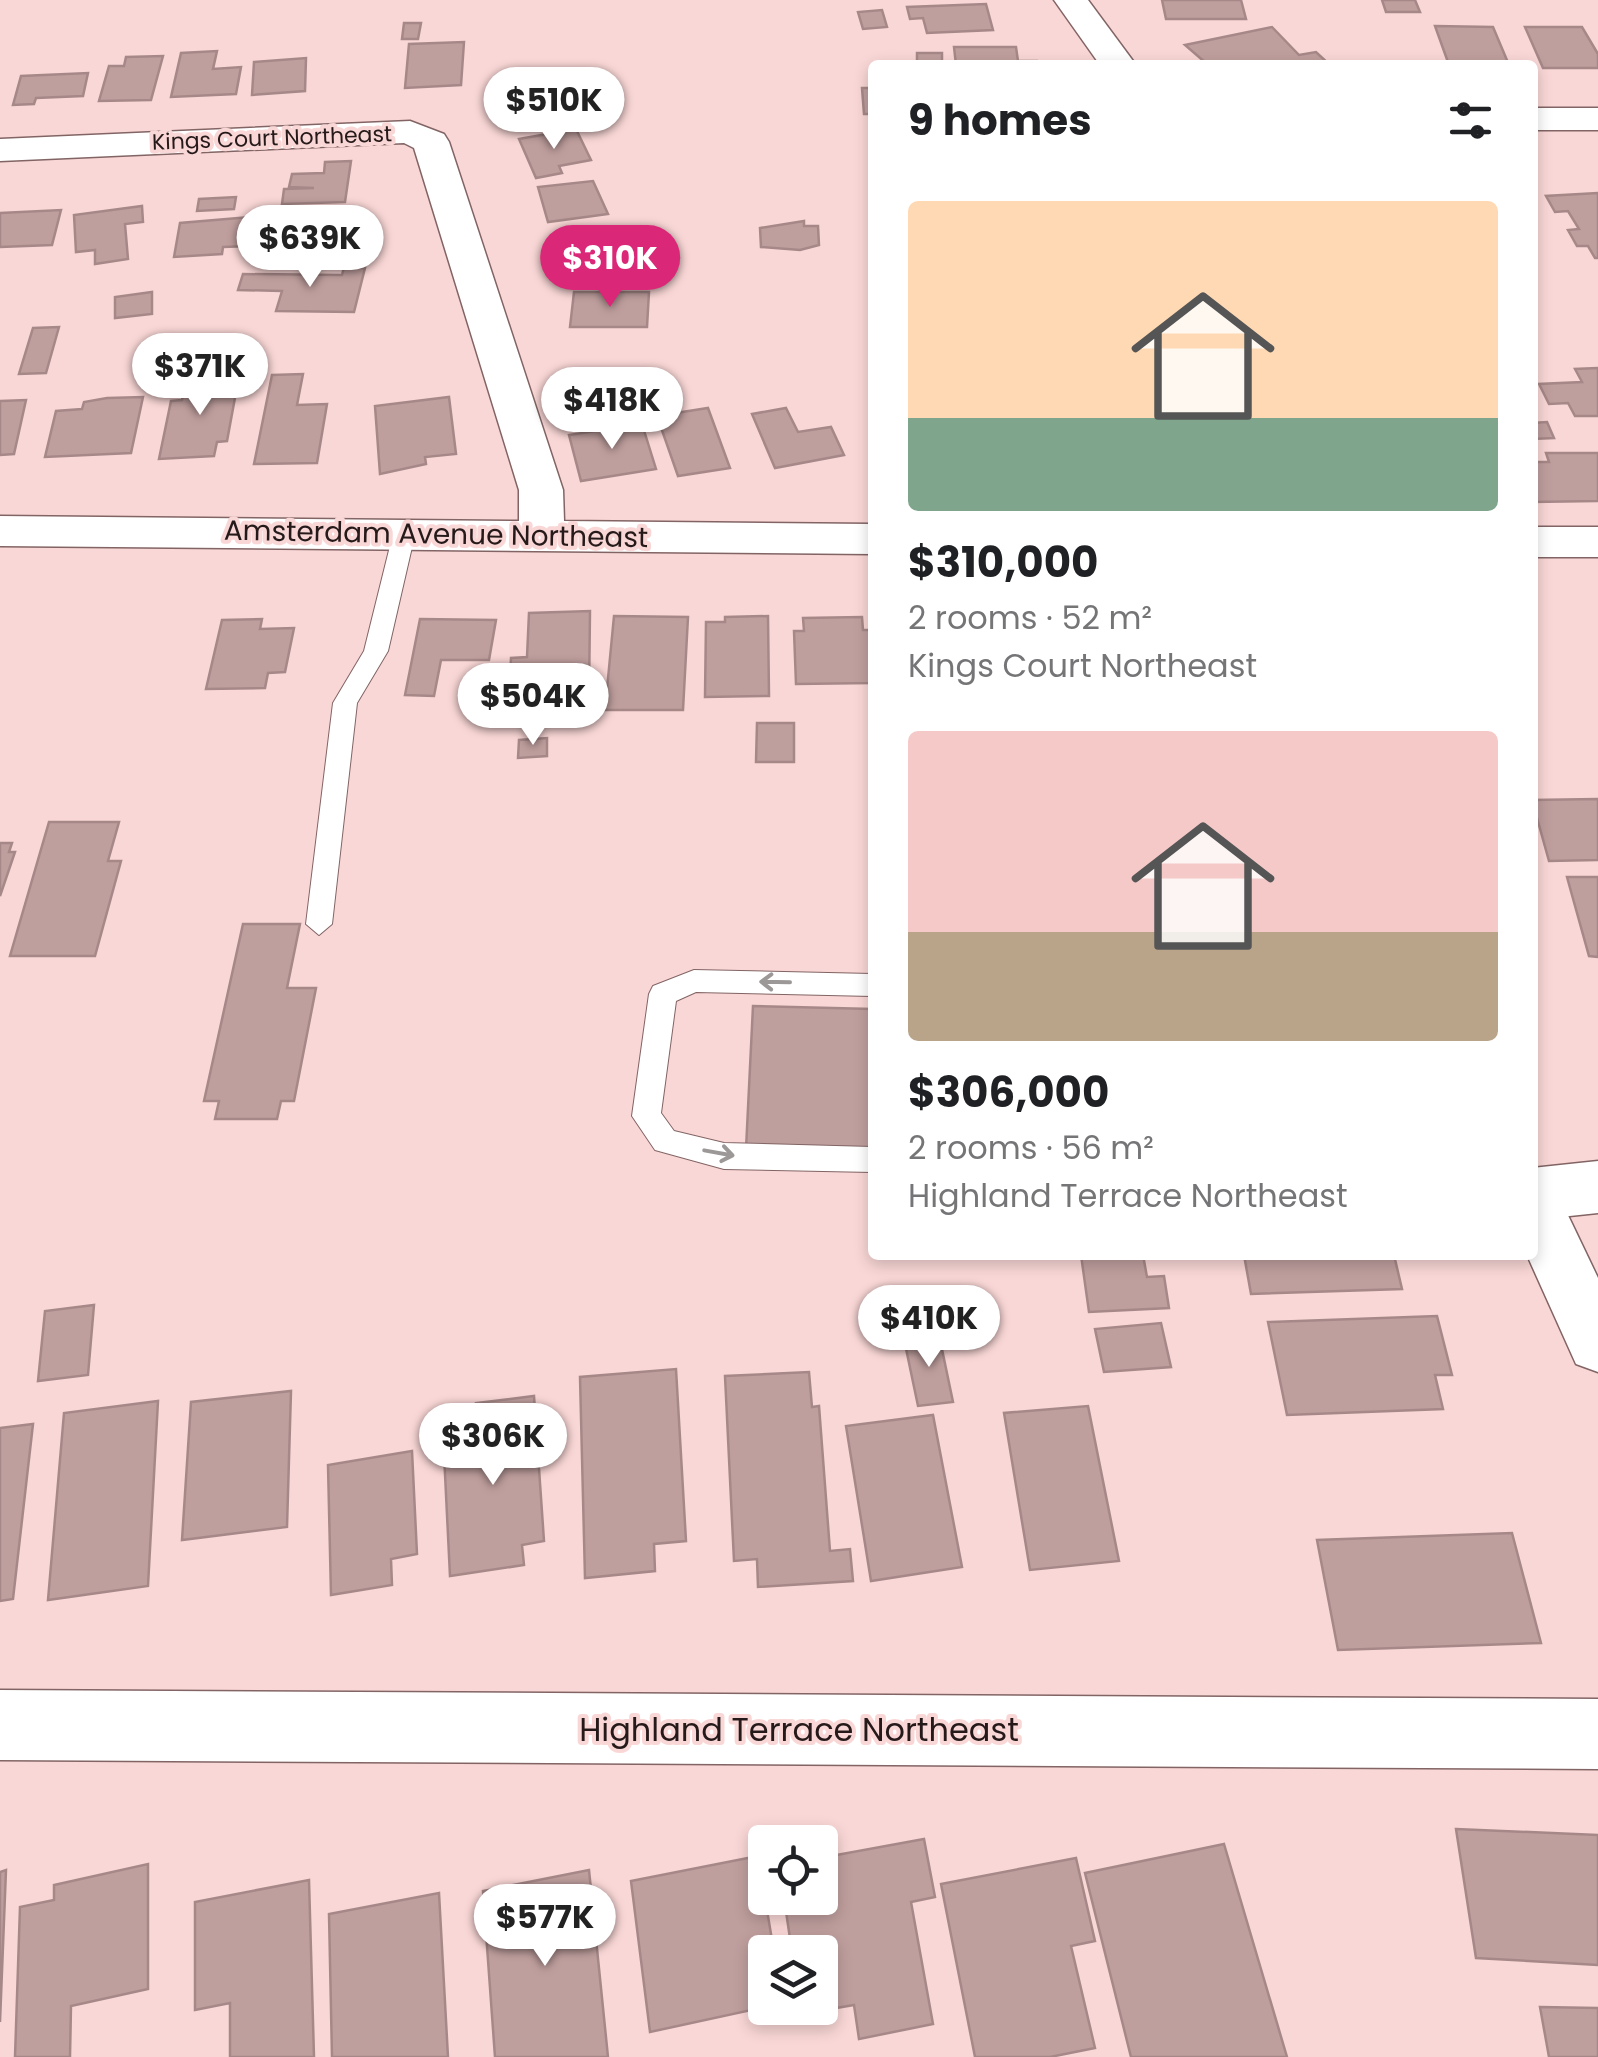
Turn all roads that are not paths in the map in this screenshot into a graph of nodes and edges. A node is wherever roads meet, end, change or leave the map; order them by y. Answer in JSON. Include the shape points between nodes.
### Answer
{"nodes":[{"id":1,"x":1071,"y":0,"type":"edge"},
{"id":2,"x":1114,"y":60,"type":"edge"},
{"id":3,"x":1538,"y":119,"type":"edge"},
{"id":4,"x":1598,"y":119,"type":"edge"},
{"id":5,"x":0,"y":150,"type":"edge"},
{"id":6,"x":0,"y":532,"type":"edge"},
{"id":7,"x":404,"y":534,"type":"junction"},
{"id":8,"x":542,"y":535,"type":"junction"},
{"id":9,"x":868,"y":538,"type":"edge"},
{"id":10,"x":1538,"y":542,"type":"edge"},
{"id":11,"x":1598,"y":542,"type":"edge"},
{"id":12,"x":319,"y":924,"type":"dead end"},
{"id":13,"x":868,"y":985,"type":"edge"},
{"id":14,"x":868,"y":1160,"type":"edge"},
{"id":15,"x":1598,"y":1187,"type":"edge"},
{"id":16,"x":1538,"y":1193,"type":"edge"},
{"id":17,"x":1538,"y":1215,"type":"edge"},
{"id":18,"x":1598,"y":1344,"type":"edge"},
{"id":19,"x":0,"y":1725,"type":"edge"},
{"id":20,"x":1598,"y":1734,"type":"edge"}],
"edges":[{"from":1,"to":2,"type":"street"},
{"from":3,"to":4,"type":"street"},
{"from":5,"to":8,"type":"street","name":"Kings Court Northeast","via":[[410,132],[425,137],[541,490]]},
{"from":6,"to":7,"type":"street","name":"Amsterdam Avenue Northeast"},
{"from":7,"to":8,"type":"street","name":"Amsterdam Avenue Northeast"},
{"from":7,"to":12,"type":"lane","via":[[376,651],[345,703]]},
{"from":8,"to":9,"type":"street","name":"Amsterdam Avenue Northeast"},
{"from":10,"to":11,"type":"street"},
{"from":13,"to":14,"type":"lane","one_way":true,"via":[[694,980],[663,994],[646,1116],[665,1141],[724,1156]]},
{"from":15,"to":16,"type":"street"},
{"from":17,"to":18,"type":"street"},
{"from":19,"to":20,"type":"street","name":"Highland Terrace Northeast"}]}
